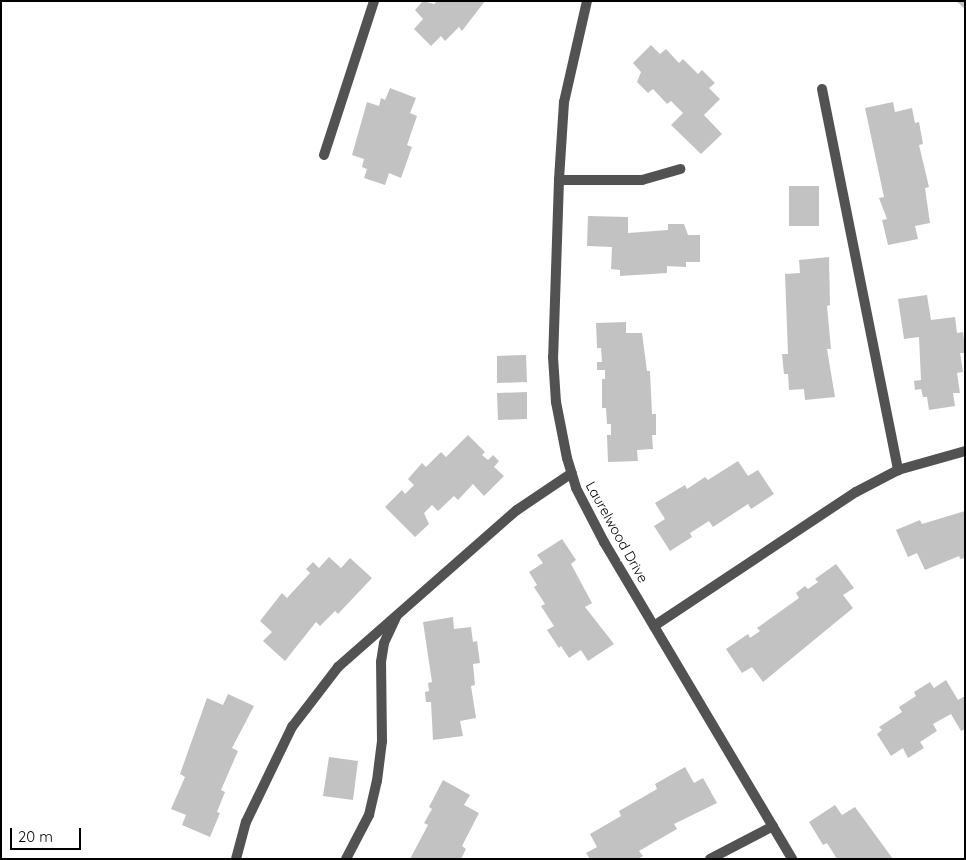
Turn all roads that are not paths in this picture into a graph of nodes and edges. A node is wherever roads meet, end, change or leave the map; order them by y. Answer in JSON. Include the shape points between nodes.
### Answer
{"nodes":[{"id":1,"x":374,"y":1,"type":"edge"},
{"id":2,"x":587,"y":1,"type":"edge"},
{"id":3,"x":822,"y":89,"type":"dead end"},
{"id":4,"x":324,"y":155,"type":"dead end"},
{"id":5,"x":680,"y":169,"type":"dead end"},
{"id":6,"x":558,"y":180,"type":"junction"},
{"id":7,"x":965,"y":451,"type":"edge"},
{"id":8,"x":898,"y":470,"type":"junction"},
{"id":9,"x":572,"y":473,"type":"junction"},
{"id":10,"x":399,"y":612,"type":"junction"},
{"id":11,"x":654,"y":626,"type":"junction"},
{"id":12,"x":773,"y":826,"type":"junction"},
{"id":13,"x":236,"y":859,"type":"edge"},
{"id":14,"x":346,"y":859,"type":"edge"},
{"id":15,"x":710,"y":859,"type":"edge"},
{"id":16,"x":792,"y":859,"type":"edge"}],
"edges":[{"from":1,"to":4,"type":"street"},
{"from":2,"to":6,"type":"street","name":"Laurelwood Drive","via":[[564,102]]},
{"from":3,"to":8,"type":"street"},
{"from":5,"to":6,"type":"street","via":[[642,180]]},
{"from":6,"to":9,"type":"street","name":"Laurelwood Drive","via":[[553,357],[556,402]]},
{"from":7,"to":8,"type":"street"},
{"from":8,"to":11,"type":"street","via":[[856,492]]},
{"from":9,"to":10,"type":"street","via":[[517,510]]},
{"from":9,"to":11,"type":"street","name":"Laurelwood Drive","via":[[589,515]]},
{"from":10,"to":13,"type":"street","via":[[338,667],[292,727],[246,822]]},
{"from":10,"to":14,"type":"street","via":[[384,643],[381,662],[382,741],[377,781],[369,815]]},
{"from":11,"to":12,"type":"street","name":"Laurelwood Drive"},
{"from":12,"to":15,"type":"street"},
{"from":12,"to":16,"type":"street","name":"Laurelwood Drive"}]}
